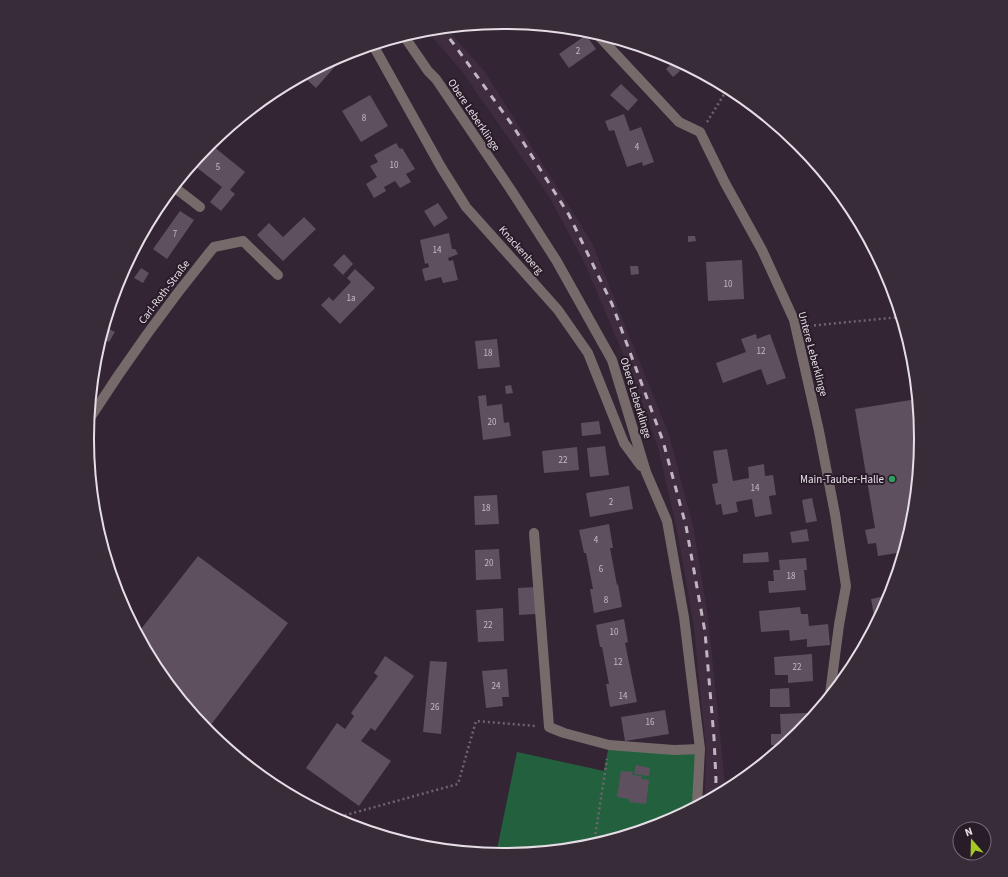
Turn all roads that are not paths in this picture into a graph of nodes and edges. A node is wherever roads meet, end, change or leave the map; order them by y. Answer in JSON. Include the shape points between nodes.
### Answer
{"nodes":[{"id":1,"x":407,"y":41,"type":"edge"},
{"id":2,"x":604,"y":42,"type":"edge"},
{"id":3,"x":376,"y":50,"type":"edge"},
{"id":4,"x":178,"y":190,"type":"edge"},
{"id":5,"x":200,"y":207,"type":"dead end"},
{"id":6,"x":278,"y":275,"type":"dead end"},
{"id":7,"x":95,"y":409,"type":"edge"},
{"id":8,"x":646,"y":472,"type":"junction"},
{"id":9,"x":534,"y":533,"type":"dead end"},
{"id":10,"x":831,"y":685,"type":"edge"},
{"id":11,"x":700,"y":749,"type":"junction"},
{"id":12,"x":697,"y":799,"type":"edge"}],
"edges":[{"from":1,"to":8,"type":"street","name":"Obere Leberklinge","via":[[515,196],[556,260],[612,360]]},
{"from":2,"to":10,"type":"street","name":"Untere Leberklinge","via":[[679,122],[700,132],[762,250],[794,320],[814,404],[846,586]]},
{"from":3,"to":8,"type":"street","name":"Knackenberg","via":[[466,207],[558,310],[588,353],[624,443]]},
{"from":4,"to":5,"type":"street"},
{"from":6,"to":7,"type":"street","name":"Carl-Roth-Straße","via":[[243,241],[214,247],[172,298]]},
{"from":8,"to":11,"type":"street","name":"Obere Leberklinge","via":[[667,521],[684,617]]},
{"from":9,"to":11,"type":"street","via":[[549,727],[609,745],[674,750]]},
{"from":11,"to":12,"type":"street","name":"Obere Leberklinge"}]}
